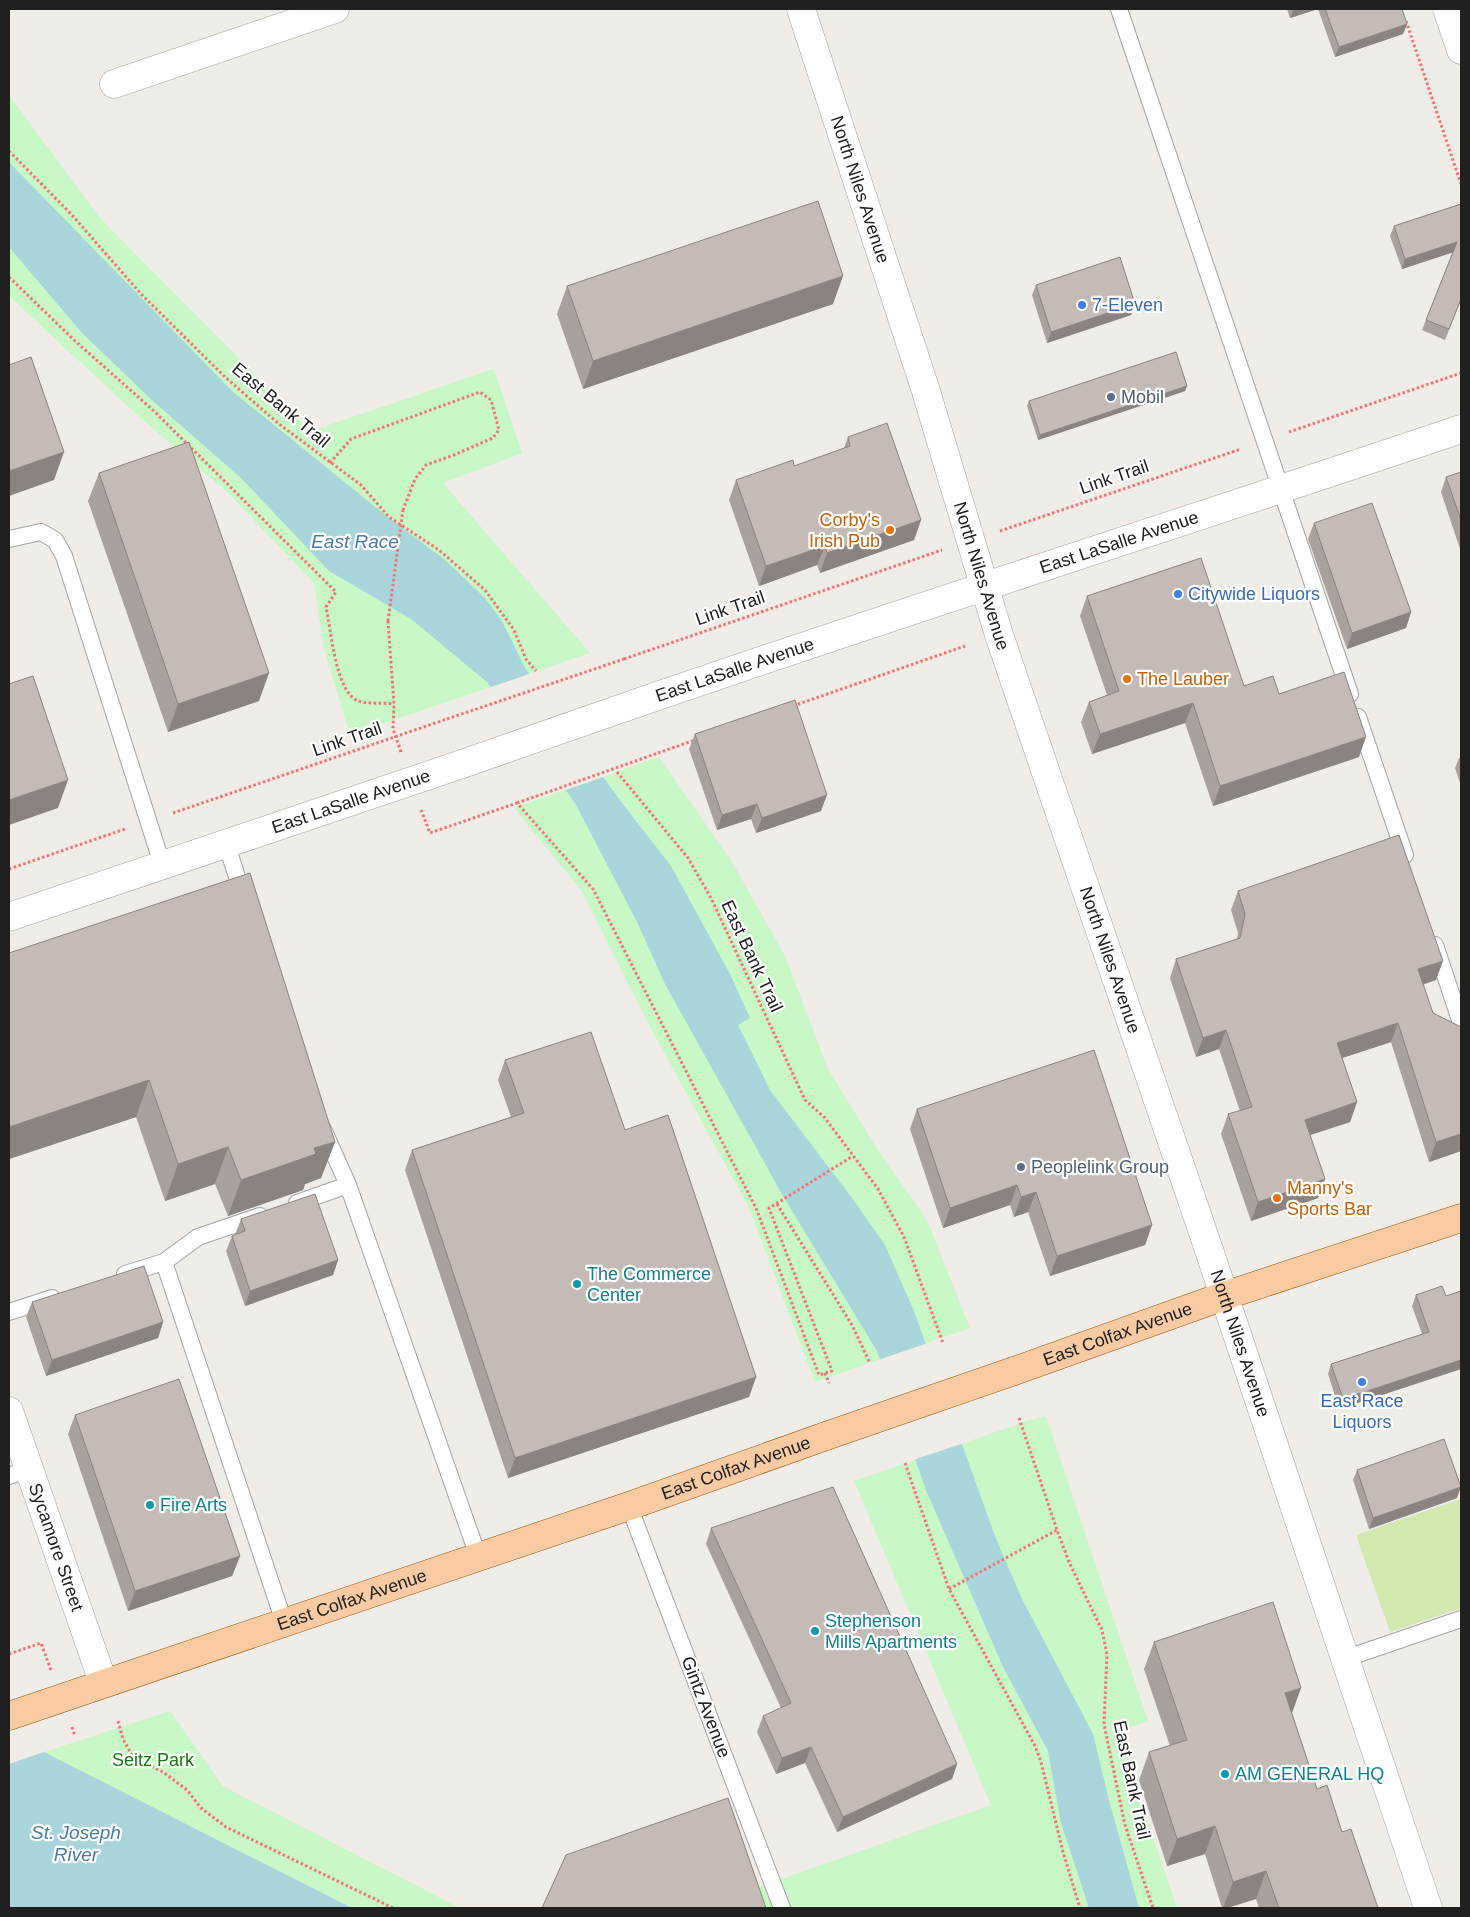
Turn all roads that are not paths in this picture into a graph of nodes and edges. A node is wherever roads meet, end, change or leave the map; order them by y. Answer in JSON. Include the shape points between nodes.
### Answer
{"nodes":[{"id":1,"x":335,"y":9,"type":"edge"},
{"id":2,"x":801,"y":9,"type":"edge"},
{"id":3,"x":1119,"y":9,"type":"edge"},
{"id":4,"x":1447,"y":9,"type":"edge"},
{"id":5,"x":1461,"y":50,"type":"edge"},
{"id":6,"x":114,"y":84,"type":"dead end"},
{"id":7,"x":1461,"y":429,"type":"edge"},
{"id":8,"x":1280,"y":490,"type":"junction"},
{"id":9,"x":9,"y":539,"type":"edge"},
{"id":10,"x":984,"y":586,"type":"junction"},
{"id":11,"x":226,"y":843,"type":"junction"},
{"id":12,"x":162,"y":864,"type":"junction"},
{"id":13,"x":1409,"y":868,"type":"edge"},
{"id":14,"x":249,"y":914,"type":"edge"},
{"id":15,"x":9,"y":917,"type":"edge"},
{"id":16,"x":1430,"y":932,"type":"edge"},
{"id":17,"x":1461,"y":1023,"type":"edge"},
{"id":18,"x":318,"y":1118,"type":"edge"},
{"id":19,"x":348,"y":1186,"type":"junction"},
{"id":20,"x":1461,"y":1218,"type":"edge"},
{"id":21,"x":164,"y":1262,"type":"junction"},
{"id":22,"x":109,"y":1279,"type":"edge"},
{"id":23,"x":64,"y":1294,"type":"edge"},
{"id":24,"x":1224,"y":1296,"type":"junction"},
{"id":25,"x":9,"y":1312,"type":"edge"},
{"id":26,"x":9,"y":1411,"type":"edge"},
{"id":27,"x":19,"y":1472,"type":"edge"},
{"id":28,"x":629,"y":1506,"type":"junction"},
{"id":29,"x":478,"y":1556,"type":"junction"},
{"id":30,"x":1461,"y":1619,"type":"edge"},
{"id":31,"x":284,"y":1622,"type":"junction"},
{"id":32,"x":1344,"y":1659,"type":"junction"},
{"id":33,"x":103,"y":1682,"type":"junction"},
{"id":34,"x":9,"y":1716,"type":"edge"},
{"id":35,"x":782,"y":1908,"type":"edge"},
{"id":36,"x":1428,"y":1908,"type":"edge"}],
"edges":[{"from":1,"to":6,"type":"street"},
{"from":2,"to":10,"type":"street","name":"North Niles Avenue","via":[[925,388]]},
{"from":3,"to":8,"type":"lane"},
{"from":4,"to":5,"type":"street"},
{"from":7,"to":8,"type":"street","name":"East LaSalle Avenue"},
{"from":8,"to":10,"type":"street","name":"East LaSalle Avenue"},
{"from":8,"to":13,"type":"lane"},
{"from":9,"to":12,"type":"lane","via":[[41,532],[55,540],[64,556]]},
{"from":10,"to":11,"type":"street","name":"East LaSalle Avenue","bridge":true},
{"from":10,"to":24,"type":"street","name":"North Niles Avenue"},
{"from":11,"to":12,"type":"street","name":"East LaSalle Avenue"},
{"from":11,"to":14,"type":"lane"},
{"from":12,"to":15,"type":"street","name":"East LaSalle Avenue"},
{"from":16,"to":17,"type":"lane"},
{"from":18,"to":19,"type":"lane"},
{"from":19,"to":21,"type":"lane","via":[[198,1237]]},
{"from":19,"to":29,"type":"lane"},
{"from":20,"to":24,"type":"main road","name":"East Colfax Avenue"},
{"from":21,"to":22,"type":"lane"},
{"from":21,"to":31,"type":"lane"},
{"from":23,"to":25,"type":"lane"},
{"from":24,"to":28,"type":"main road","name":"East Colfax Avenue","bridge":true},
{"from":24,"to":32,"type":"street","name":"North Niles Avenue"},
{"from":26,"to":27,"type":"street","name":"Sycamore Street"},
{"from":27,"to":33,"type":"street","name":"Sycamore Street"},
{"from":28,"to":29,"type":"main road","name":"East Colfax Avenue"},
{"from":28,"to":35,"type":"lane","name":"Gintz Avenue"},
{"from":29,"to":31,"type":"main road","name":"East Colfax Avenue"},
{"from":30,"to":32,"type":"lane"},
{"from":31,"to":33,"type":"main road","name":"East Colfax Avenue"},
{"from":32,"to":36,"type":"street","name":"North Niles Avenue"},
{"from":33,"to":34,"type":"main road","name":"East Colfax Avenue"}]}
